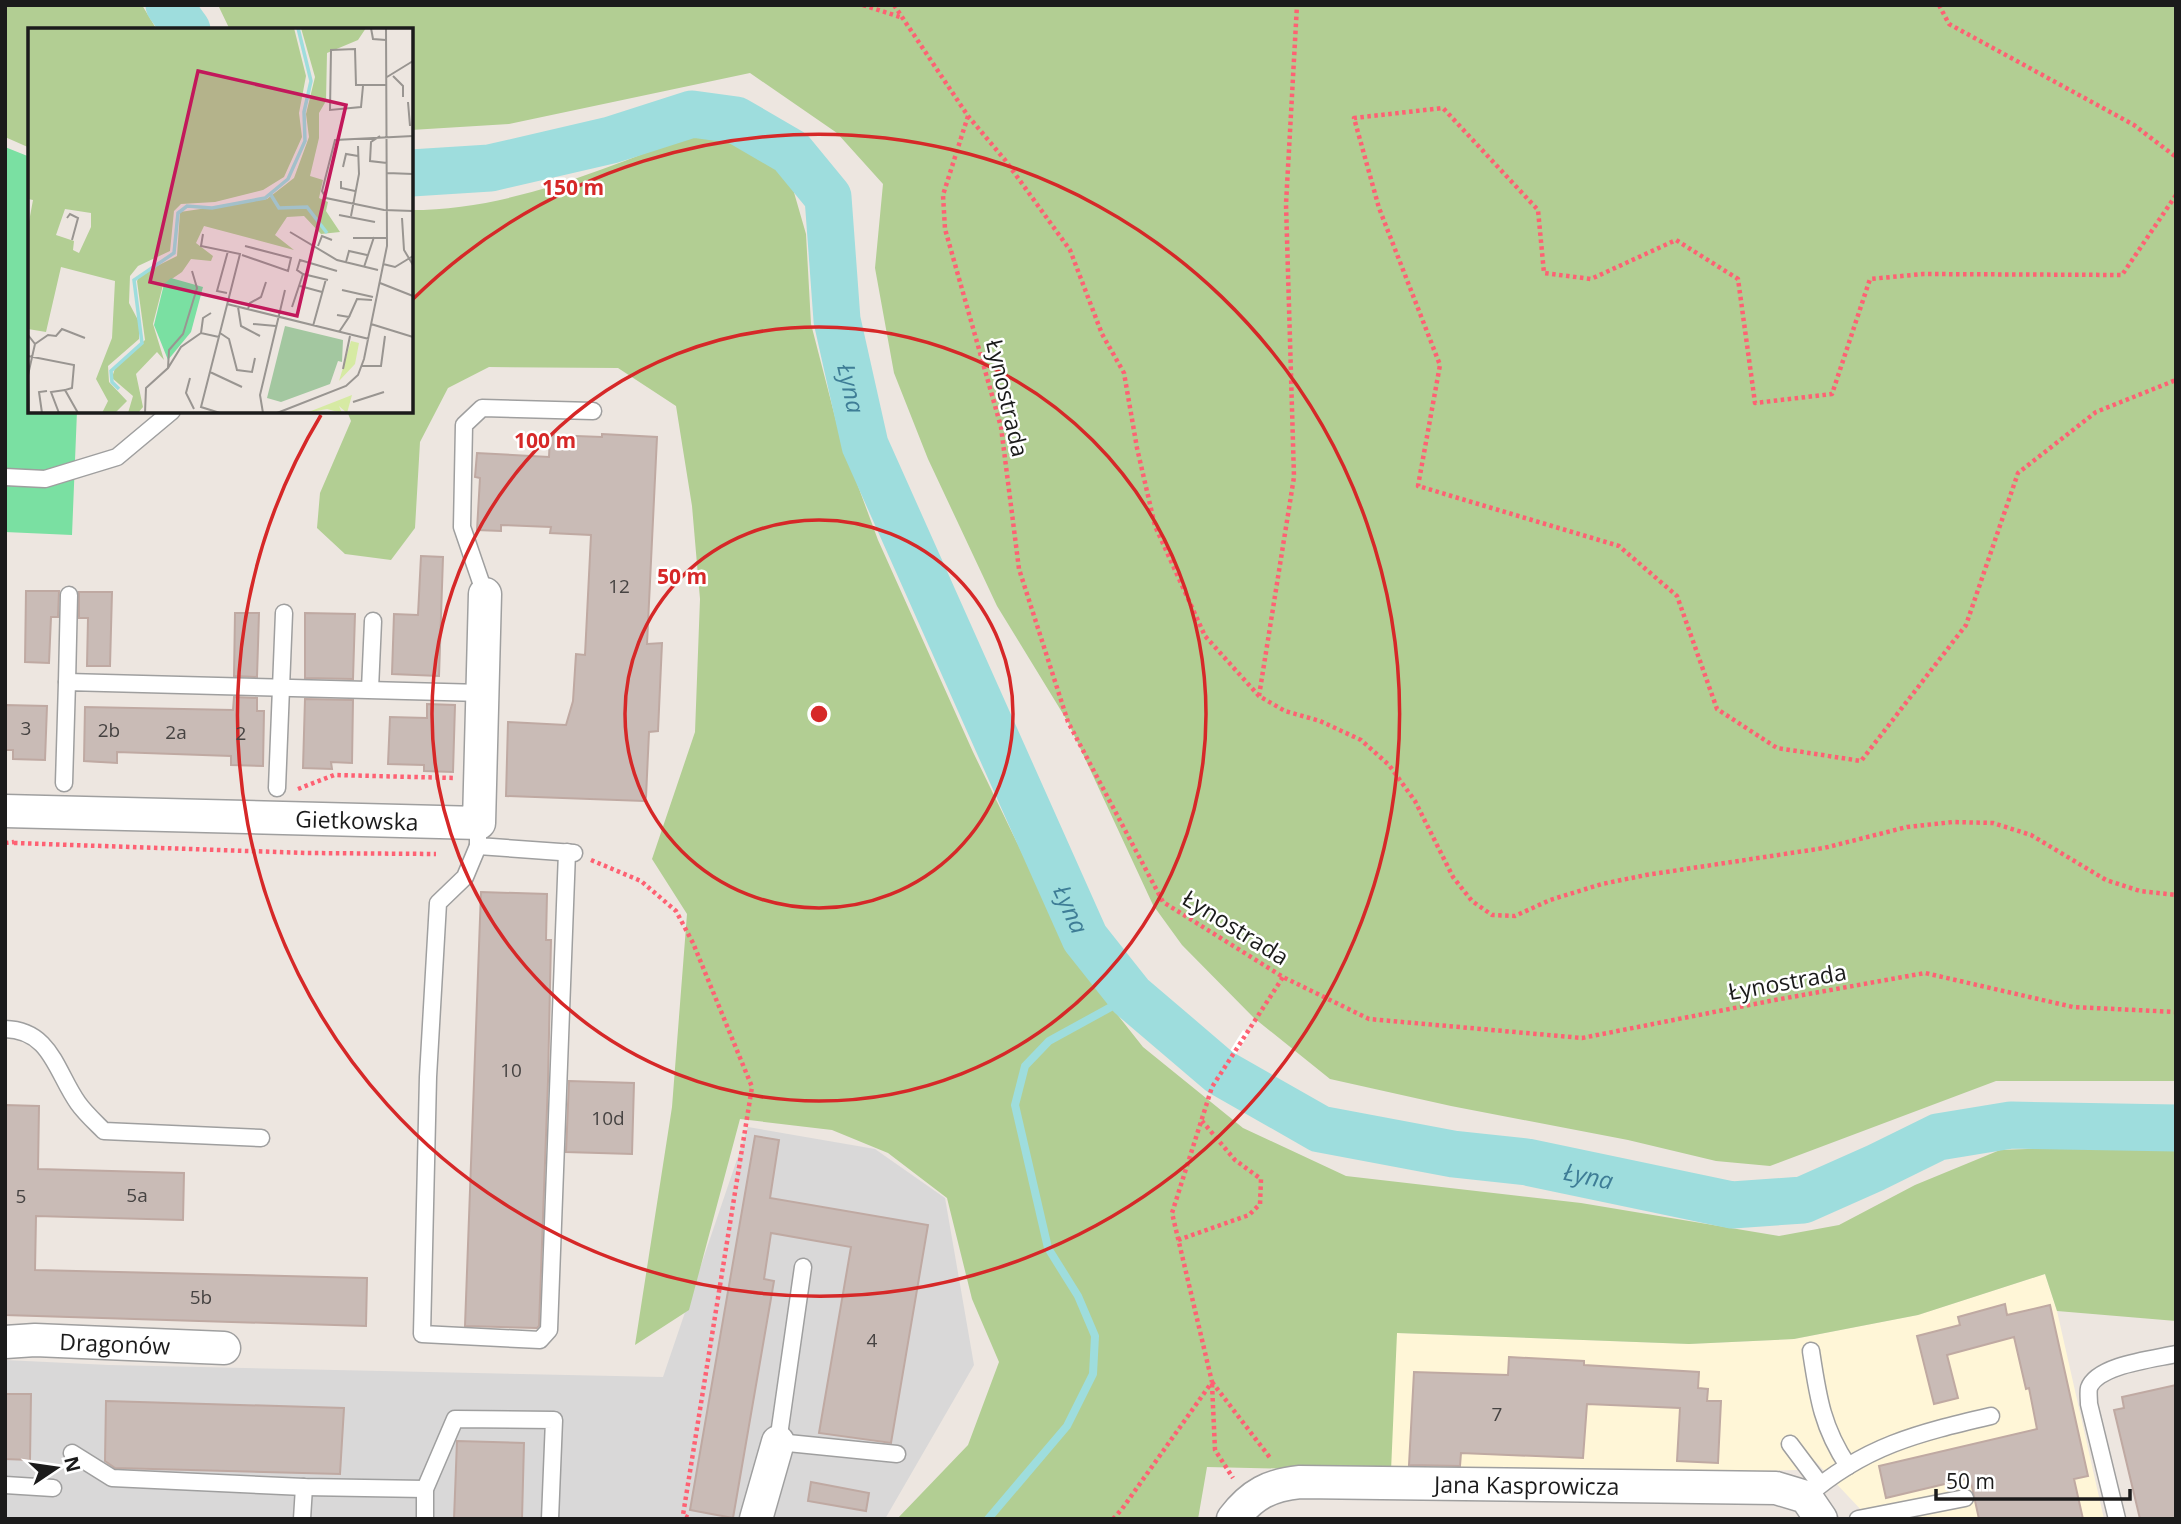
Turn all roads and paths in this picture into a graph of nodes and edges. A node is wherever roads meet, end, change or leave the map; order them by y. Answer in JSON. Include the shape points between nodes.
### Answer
{"nodes":[{"id":1,"x":863,"y":5,"type":"edge"},
{"id":2,"x":894,"y":5,"type":"edge"},
{"id":3,"x":1297,"y":5,"type":"edge"},
{"id":4,"x":1939,"y":5,"type":"edge"},
{"id":5,"x":900,"y":18,"type":"junction"},
{"id":6,"x":968,"y":116,"type":"junction"},
{"id":7,"x":2176,"y":157,"type":"edge"},
{"id":8,"x":2176,"y":195,"type":"edge"},
{"id":9,"x":2176,"y":380,"type":"edge"},
{"id":10,"x":593,"y":411,"type":"dead end"},
{"id":11,"x":171,"y":413,"type":"edge"},
{"id":12,"x":5,"y":477,"type":"edge"},
{"id":13,"x":485,"y":594,"type":"joint"},
{"id":14,"x":69,"y":596,"type":"dead end"},
{"id":15,"x":284,"y":613,"type":"dead end"},
{"id":16,"x":373,"y":621,"type":"dead end"},
{"id":17,"x":67,"y":682,"type":"junction"},
{"id":18,"x":281,"y":687,"type":"junction"},
{"id":19,"x":370,"y":689,"type":"junction"},
{"id":20,"x":482,"y":693,"type":"junction"},
{"id":21,"x":1259,"y":696,"type":"junction"},
{"id":22,"x":480,"y":779,"type":"junction"},
{"id":23,"x":64,"y":783,"type":"dead end"},
{"id":24,"x":277,"y":788,"type":"joint"},
{"id":25,"x":5,"y":811,"type":"edge"},
{"id":26,"x":478,"y":834,"type":"junction"},
{"id":27,"x":14,"y":843,"type":"dead end"},
{"id":28,"x":570,"y":853,"type":"junction"},
{"id":29,"x":436,"y":854,"type":"dead end"},
{"id":30,"x":2176,"y":895,"type":"edge"},
{"id":31,"x":1283,"y":977,"type":"junction"},
{"id":32,"x":2176,"y":1012,"type":"edge"},
{"id":33,"x":5,"y":1029,"type":"edge"},
{"id":34,"x":1201,"y":1121,"type":"junction"},
{"id":35,"x":261,"y":1138,"type":"dead end"},
{"id":36,"x":1178,"y":1240,"type":"junction"},
{"id":37,"x":803,"y":1267,"type":"dead end"},
{"id":38,"x":5,"y":1342,"type":"edge"},
{"id":39,"x":224,"y":1348,"type":"dead end"},
{"id":40,"x":1811,"y":1351,"type":"dead end"},
{"id":41,"x":2176,"y":1354,"type":"edge"},
{"id":42,"x":1212,"y":1382,"type":"junction"},
{"id":43,"x":1991,"y":1416,"type":"dead end"},
{"id":44,"x":778,"y":1442,"type":"junction"},
{"id":45,"x":1790,"y":1444,"type":"dead end"},
{"id":46,"x":72,"y":1453,"type":"dead end"},
{"id":47,"x":897,"y":1454,"type":"dead end"},
{"id":48,"x":1848,"y":1466,"type":"junction"},
{"id":49,"x":1289,"y":1483,"type":"junction"},
{"id":50,"x":5,"y":1485,"type":"edge"},
{"id":51,"x":1237,"y":1485,"type":"dead end"},
{"id":52,"x":304,"y":1487,"type":"junction"},
{"id":53,"x":53,"y":1488,"type":"dead end"},
{"id":54,"x":425,"y":1489,"type":"junction"},
{"id":55,"x":1965,"y":1498,"type":"dead end"},
{"id":56,"x":1816,"y":1500,"type":"edge"},
{"id":57,"x":1911,"y":1514,"type":"edge"},
{"id":58,"x":302,"y":1519,"type":"edge"},
{"id":59,"x":425,"y":1519,"type":"edge"},
{"id":60,"x":550,"y":1519,"type":"edge"},
{"id":61,"x":691,"y":1519,"type":"edge"},
{"id":62,"x":756,"y":1519,"type":"edge"},
{"id":63,"x":1113,"y":1519,"type":"edge"},
{"id":64,"x":1233,"y":1519,"type":"edge"},
{"id":65,"x":1858,"y":1519,"type":"edge"},
{"id":66,"x":2117,"y":1519,"type":"edge"}],
"edges":[{"from":1,"to":5,"type":"path"},
{"from":2,"to":5,"type":"path"},
{"from":3,"to":21,"type":"path","via":[[1286,204],[1294,477]]},
{"from":4,"to":7,"type":"path","via":[[1949,24],[2134,125]]},
{"from":5,"to":6,"type":"path"},
{"from":6,"to":21,"type":"path","via":[[1070,250],[1102,334],[1124,373],[1136,448],[1159,536],[1205,636]]},
{"from":6,"to":31,"type":"path","name":"Łynostrada","via":[[943,195],[945,229],[1002,427],[1019,569],[1068,722],[1163,902]]},
{"from":8,"to":9,"type":"path","via":[[2122,275],[1923,274],[1870,279],[1832,394],[1755,403],[1738,279],[1676,240],[1591,279],[1544,274],[1538,210],[1443,108],[1354,118],[1379,208],[1440,365],[1418,486],[1619,546],[1677,596],[1717,709],[1777,748],[1861,761],[1966,625],[2018,473],[2096,412]]},
{"from":10,"to":13,"type":"lane","via":[[482,408],[464,425],[462,527]]},
{"from":11,"to":12,"type":"lane","via":[[117,457],[45,479]]},
{"from":13,"to":20,"type":"street"},
{"from":14,"to":17,"type":"lane"},
{"from":15,"to":18,"type":"lane"},
{"from":16,"to":19,"type":"lane"},
{"from":17,"to":18,"type":"lane"},
{"from":17,"to":23,"type":"lane"},
{"from":18,"to":19,"type":"lane"},
{"from":18,"to":24,"type":"lane"},
{"from":19,"to":20,"type":"lane"},
{"from":20,"to":22,"type":"street"},
{"from":21,"to":30,"type":"path","via":[[1361,740],[1390,765],[1415,801],[1453,877],[1472,901],[1492,915],[1516,916],[1550,900],[1646,875],[1824,848],[1907,827],[1953,822],[1993,823],[2031,835],[2106,880],[2140,891]]},
{"from":22,"to":24,"type":"path","via":[[334,775],[297,789]]},
{"from":22,"to":26,"type":"street"},
{"from":25,"to":26,"type":"street","name":"Gietkowska"},
{"from":26,"to":28,"type":"lane"},
{"from":26,"to":28,"type":"lane","via":[[465,877],[438,902],[428,1077],[422,1334],[541,1340],[549,1330]]},
{"from":27,"to":29,"type":"path"},
{"from":28,"to":61,"type":"path","via":[[641,881],[676,911],[752,1087],[683,1515]]},
{"from":31,"to":32,"type":"path","name":"Łynostrada","via":[[1369,1019],[1581,1038],[1925,974],[2073,1007]]},
{"from":31,"to":34,"type":"path","via":[[1212,1087]]},
{"from":33,"to":35,"type":"lane","via":[[21,1030],[50,1051],[78,1103],[104,1131]]},
{"from":34,"to":36,"type":"path","via":[[1172,1213]]},
{"from":34,"to":36,"type":"path","via":[[1235,1160],[1261,1179],[1260,1204],[1248,1215]]},
{"from":36,"to":42,"type":"path"},
{"from":37,"to":44,"type":"lane"},
{"from":38,"to":39,"type":"street","name":"Dragonów"},
{"from":40,"to":48,"type":"lane","via":[[1821,1411]]},
{"from":41,"to":66,"type":"lane","via":[[2111,1369],[2096,1377],[2089,1388]]},
{"from":42,"to":49,"type":"path"},
{"from":42,"to":51,"type":"path","via":[[1215,1450]]},
{"from":42,"to":63,"type":"path"},
{"from":43,"to":48,"type":"lane","via":[[1923,1432],[1865,1454]]},
{"from":44,"to":47,"type":"lane"},
{"from":44,"to":62,"type":"street"},
{"from":45,"to":56,"type":"lane"},
{"from":46,"to":52,"type":"lane","via":[[112,1478]]},
{"from":48,"to":56,"type":"lane"},
{"from":49,"to":56,"type":"street","name":"Jana Kasprowicza","via":[[1776,1488]]},
{"from":49,"to":64,"type":"street","name":"Jana Kasprowicza","via":[[1259,1493]]},
{"from":50,"to":53,"type":"lane"},
{"from":52,"to":54,"type":"lane"},
{"from":52,"to":58,"type":"lane"},
{"from":54,"to":59,"type":"lane"},
{"from":54,"to":60,"type":"lane","via":[[455,1419],[554,1420]]},
{"from":55,"to":57,"type":"lane"},
{"from":57,"to":65,"type":"lane"}]}
